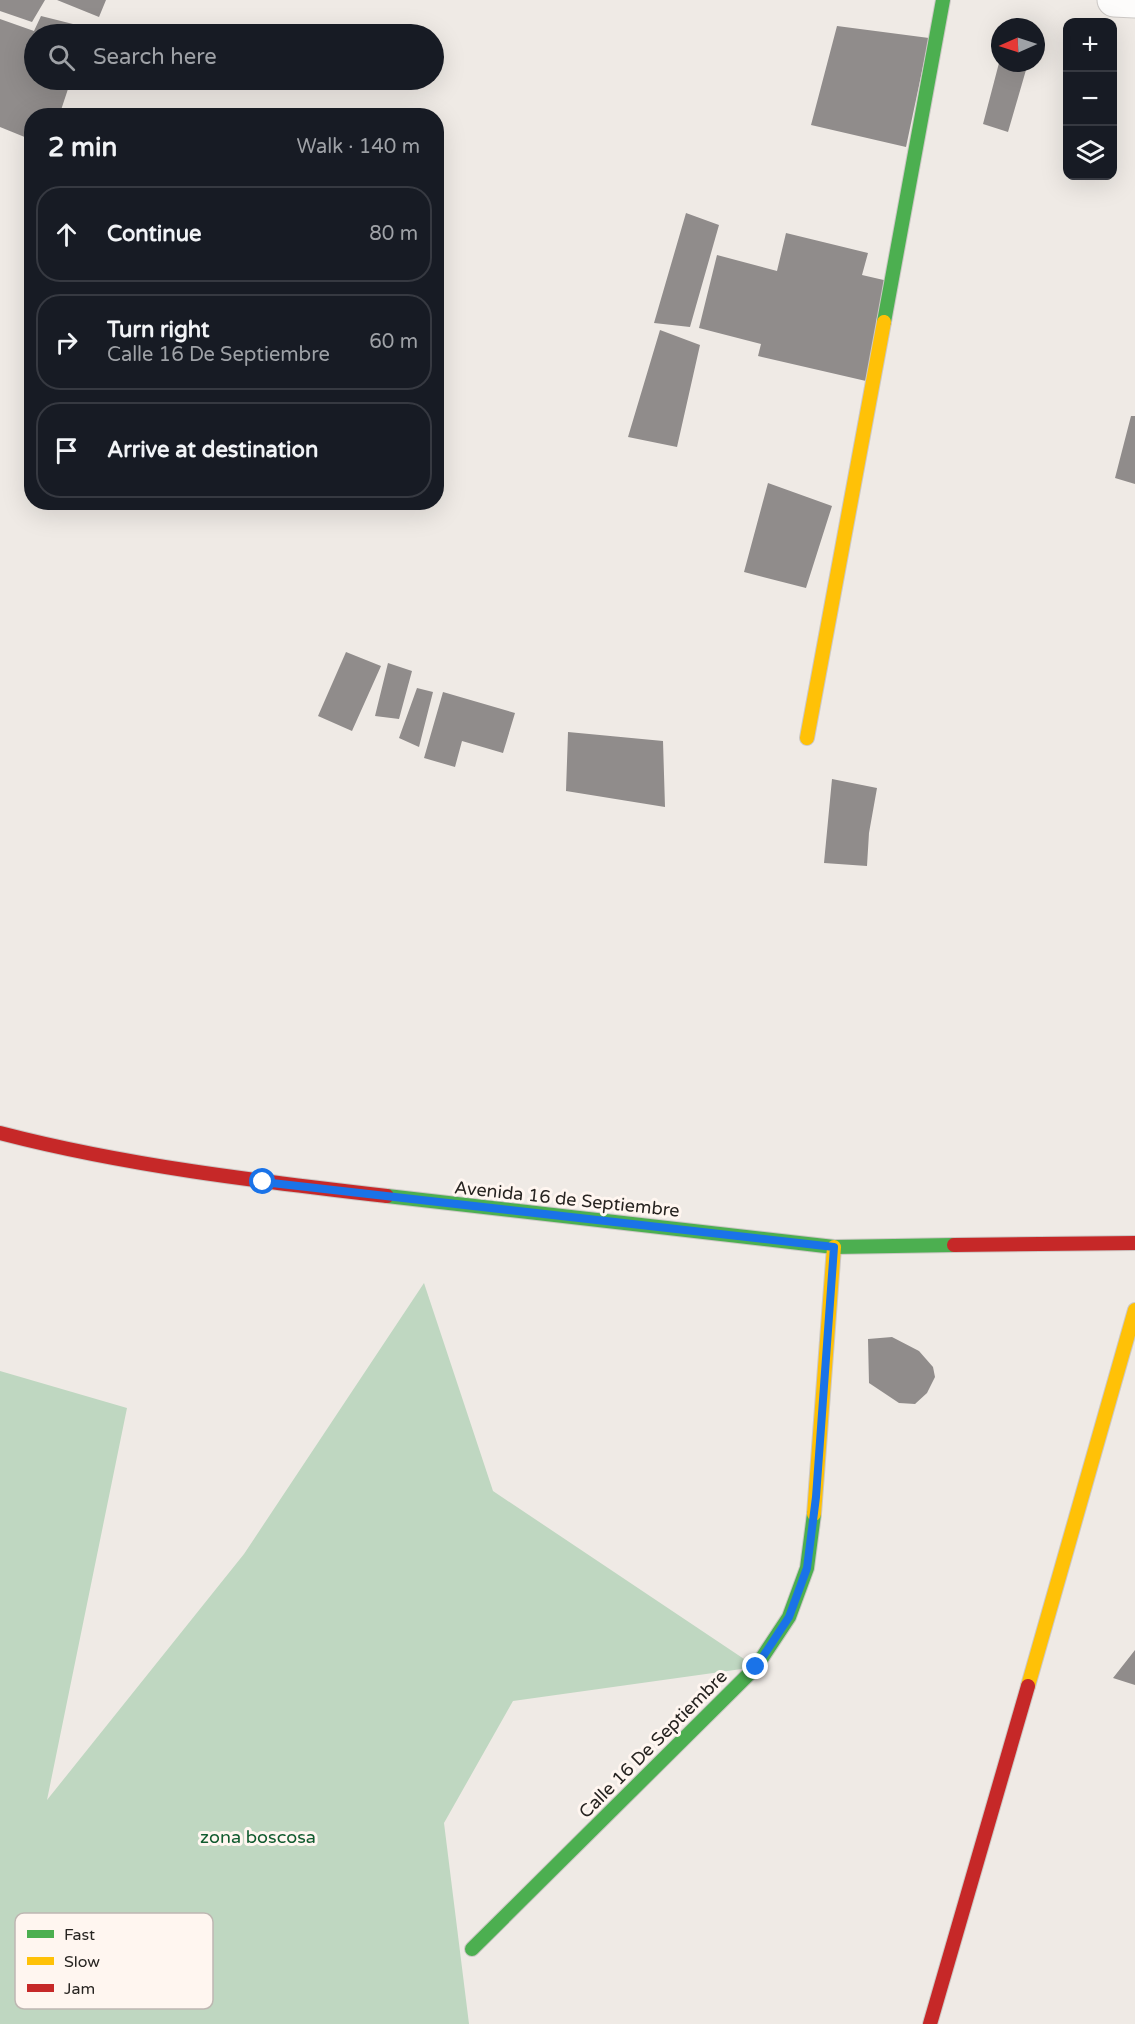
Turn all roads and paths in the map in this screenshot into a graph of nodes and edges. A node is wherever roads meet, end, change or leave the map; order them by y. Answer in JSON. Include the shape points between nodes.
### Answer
{"nodes":[{"id":1,"x":943,"y":0,"type":"edge"},
{"id":2,"x":1114,"y":0,"type":"edge"},
{"id":3,"x":1135,"y":1,"type":"edge"},
{"id":4,"x":807,"y":738,"type":"dead end"},
{"id":5,"x":0,"y":1133,"type":"edge"},
{"id":6,"x":1135,"y":1243,"type":"edge"},
{"id":7,"x":834,"y":1247,"type":"junction"},
{"id":8,"x":1135,"y":1310,"type":"edge"},
{"id":9,"x":472,"y":1949,"type":"dead end"},
{"id":10,"x":930,"y":2024,"type":"edge"}],
"edges":[{"from":1,"to":4,"type":"street"},
{"from":2,"to":3,"type":"street"},
{"from":5,"to":7,"type":"street","name":"Avenida 16 de Septiembre","via":[[66,1150],[263,1182]]},
{"from":6,"to":7,"type":"street","name":"Avenida 16 de Septiembre"},
{"from":7,"to":9,"type":"street","name":"Calle 16 De Septiembre","via":[[816,1497],[807,1568],[789,1617],[756,1667]]},
{"from":8,"to":10,"type":"street"}]}
